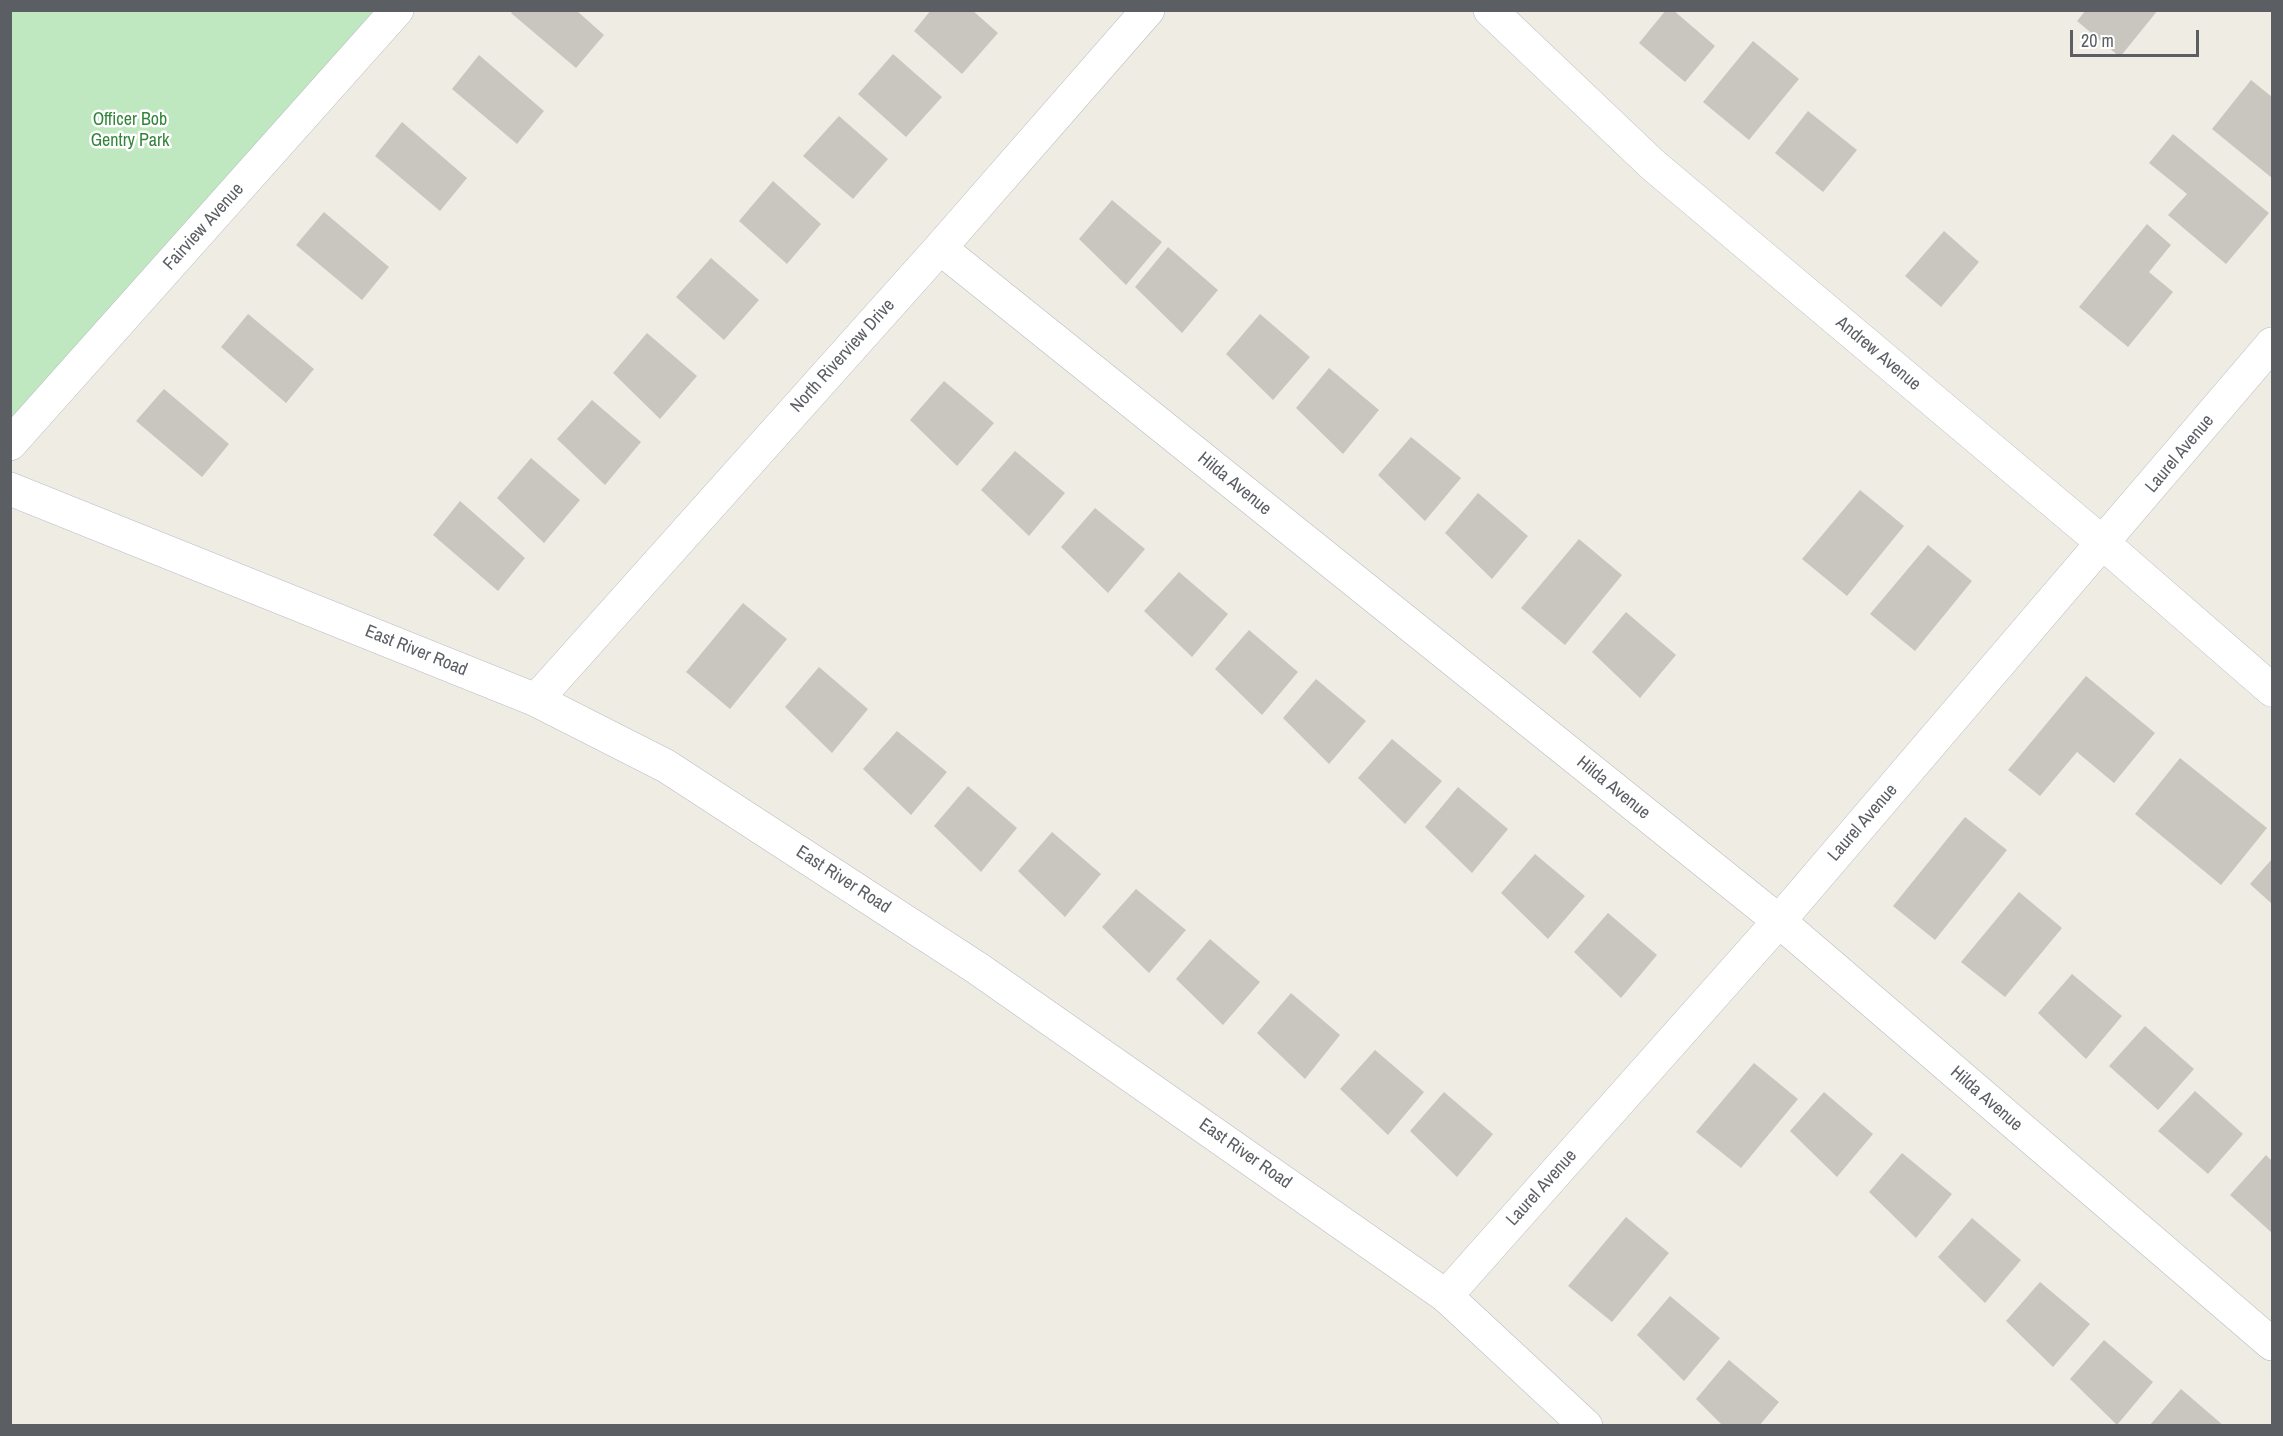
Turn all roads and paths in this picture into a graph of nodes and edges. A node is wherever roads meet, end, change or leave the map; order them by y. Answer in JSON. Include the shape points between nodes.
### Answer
{"nodes":[{"id":1,"x":397,"y":10,"type":"edge"},
{"id":2,"x":1148,"y":10,"type":"edge"},
{"id":3,"x":1490,"y":10,"type":"edge"},
{"id":4,"x":940,"y":248,"type":"junction"},
{"id":5,"x":2272,"y":344,"type":"edge"},
{"id":6,"x":10,"y":444,"type":"edge"},
{"id":7,"x":10,"y":489,"type":"edge"},
{"id":8,"x":2104,"y":544,"type":"junction"},
{"id":9,"x":2272,"y":690,"type":"edge"},
{"id":10,"x":536,"y":700,"type":"junction"},
{"id":11,"x":1779,"y":921,"type":"junction"},
{"id":12,"x":1446,"y":1296,"type":"junction"},
{"id":13,"x":2272,"y":1344,"type":"edge"},
{"id":14,"x":1586,"y":1425,"type":"edge"}],
"edges":[{"from":1,"to":6,"type":"street","name":"Fairview Avenue"},
{"from":2,"to":4,"type":"street","name":"North Riverview Drive"},
{"from":3,"to":8,"type":"street","name":"Andrew Avenue","via":[[1653,165]]},
{"from":4,"to":10,"type":"street","name":"North Riverview Drive"},
{"from":4,"to":11,"type":"street","name":"Hilda Avenue"},
{"from":5,"to":8,"type":"street","name":"Laurel Avenue"},
{"from":7,"to":10,"type":"street","name":"East River Road"},
{"from":8,"to":9,"type":"street","name":"Andrew Avenue"},
{"from":8,"to":11,"type":"street","name":"Laurel Avenue"},
{"from":10,"to":12,"type":"street","name":"East River Road","via":[[666,766],[977,968]]},
{"from":11,"to":12,"type":"street","name":"Laurel Avenue"},
{"from":11,"to":13,"type":"street","name":"Hilda Avenue"},
{"from":12,"to":14,"type":"street","name":"East River Road"}]}
